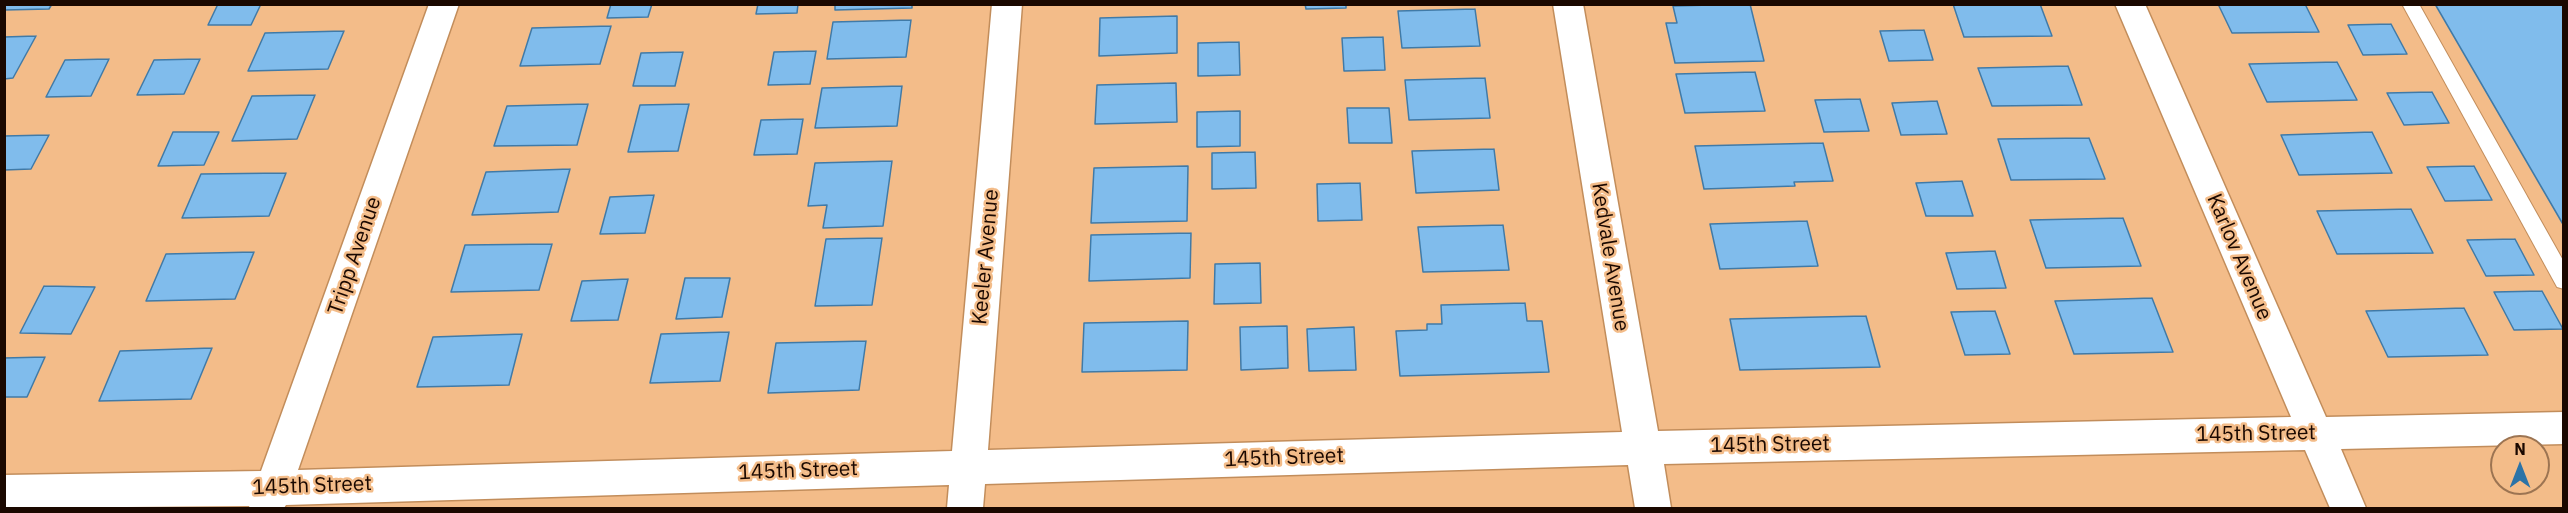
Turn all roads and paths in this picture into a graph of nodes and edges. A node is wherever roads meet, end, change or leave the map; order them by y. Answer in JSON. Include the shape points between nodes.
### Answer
{"nodes":[{"id":1,"x":444,"y":4,"type":"edge"},
{"id":2,"x":1007,"y":4,"type":"edge"},
{"id":3,"x":1568,"y":4,"type":"edge"},
{"id":4,"x":2130,"y":4,"type":"edge"},
{"id":5,"x":2410,"y":4,"type":"edge"},
{"id":6,"x":2564,"y":281,"type":"edge"},
{"id":7,"x":2564,"y":428,"type":"edge"},
{"id":8,"x":2315,"y":433,"type":"junction"},
{"id":9,"x":1642,"y":448,"type":"junction"},
{"id":10,"x":969,"y":466,"type":"junction"},
{"id":11,"x":4,"y":492,"type":"edge"},
{"id":12,"x":270,"y":498,"type":"edge"},
{"id":13,"x":965,"y":508,"type":"edge"},
{"id":14,"x":1653,"y":508,"type":"edge"},
{"id":15,"x":2348,"y":508,"type":"edge"}],
"edges":[{"from":1,"to":12,"type":"street","name":"Tripp Avenue"},
{"from":2,"to":10,"type":"street","name":"Keeler Avenue"},
{"from":3,"to":9,"type":"street","name":"Kedvale Avenue"},
{"from":4,"to":8,"type":"street","name":"Karlov Avenue"},
{"from":5,"to":6,"type":"lane"},
{"from":7,"to":8,"type":"street","name":"145th Street"},
{"from":8,"to":9,"type":"street","name":"145th Street"},
{"from":8,"to":15,"type":"street","name":"Karlov Avenue"},
{"from":9,"to":10,"type":"street","name":"145th Street"},
{"from":9,"to":14,"type":"street","name":"Kedvale Avenue"},
{"from":10,"to":12,"type":"street","name":"145th Street"},
{"from":10,"to":13,"type":"street","name":"Keeler Avenue"},
{"from":11,"to":12,"type":"street","name":"145th Street"}]}
